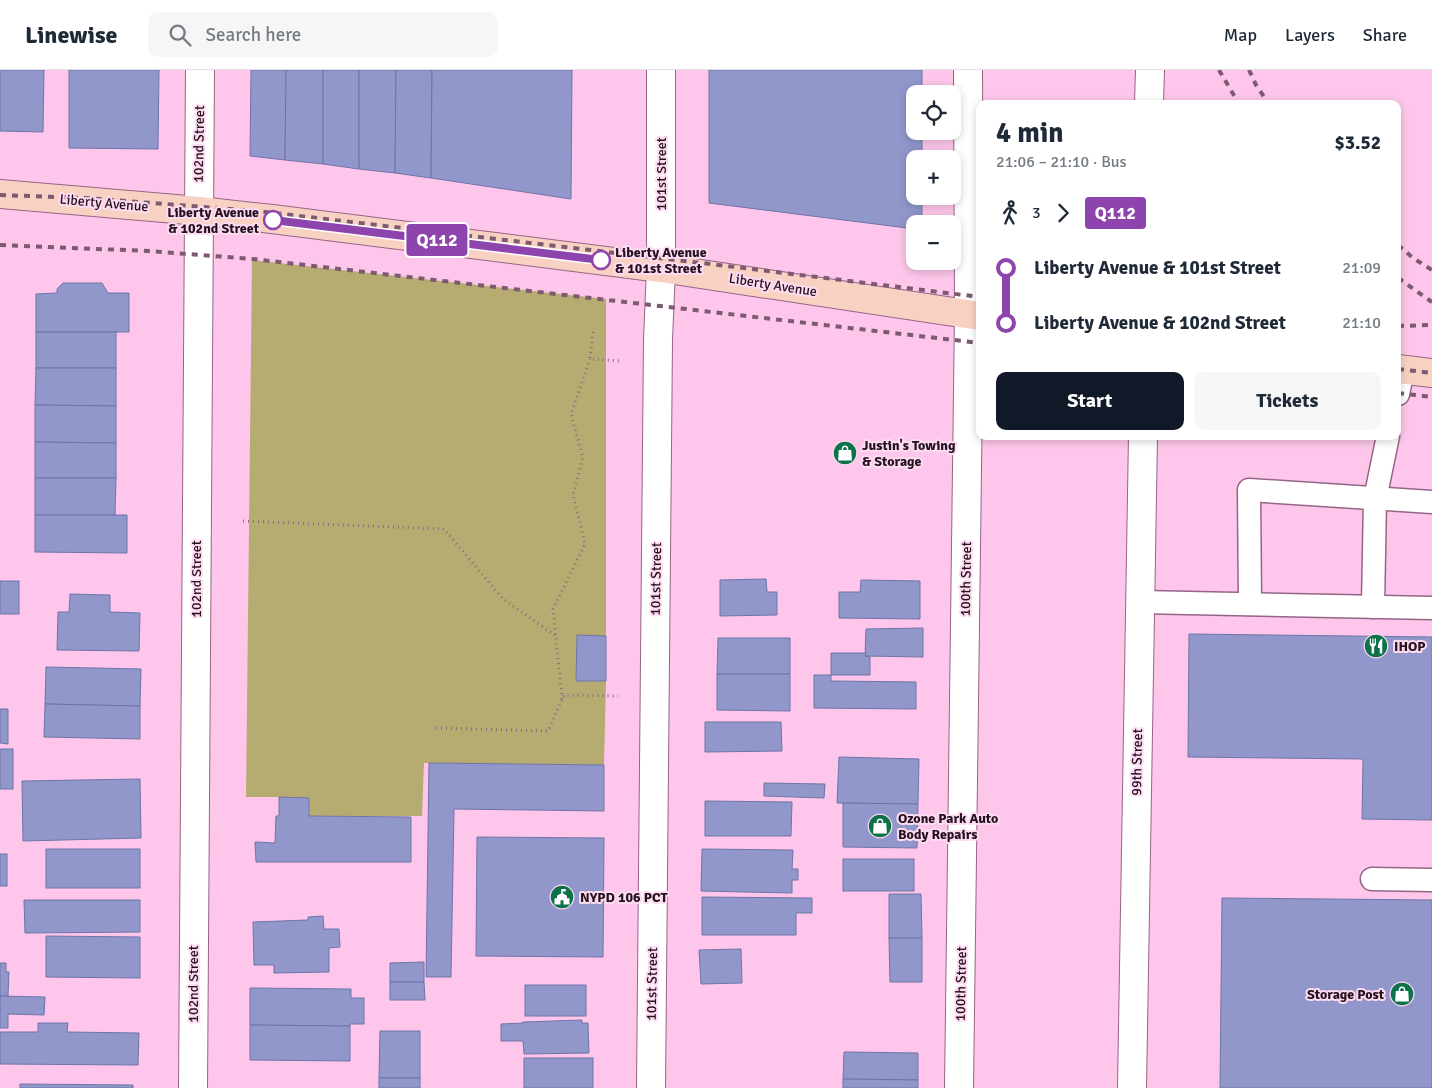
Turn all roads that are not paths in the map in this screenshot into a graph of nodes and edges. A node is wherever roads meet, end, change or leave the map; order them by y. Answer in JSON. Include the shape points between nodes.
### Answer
{"nodes":[{"id":1,"x":200,"y":70,"type":"edge"},
{"id":2,"x":661,"y":70,"type":"edge"},
{"id":3,"x":968,"y":70,"type":"edge"},
{"id":4,"x":1150,"y":70,"type":"edge"},
{"id":5,"x":1149,"y":100,"type":"edge"},
{"id":6,"x":0,"y":194,"type":"edge"},
{"id":7,"x":199,"y":211,"type":"junction"},
{"id":8,"x":660,"y":268,"type":"junction"},
{"id":9,"x":975,"y":315,"type":"edge"},
{"id":10,"x":1432,"y":373,"type":"edge"},
{"id":11,"x":1401,"y":378,"type":"edge"},
{"id":12,"x":1143,"y":440,"type":"edge"},
{"id":13,"x":1387,"y":440,"type":"edge"},
{"id":14,"x":1375,"y":499,"type":"junction"},
{"id":15,"x":1432,"y":502,"type":"edge"},
{"id":16,"x":1140,"y":602,"type":"junction"},
{"id":17,"x":1250,"y":604,"type":"junction"},
{"id":18,"x":1373,"y":607,"type":"junction"},
{"id":19,"x":1432,"y":608,"type":"edge"},
{"id":20,"x":1372,"y":879,"type":"dead end"},
{"id":21,"x":1432,"y":880,"type":"edge"},
{"id":22,"x":193,"y":1088,"type":"edge"},
{"id":23,"x":651,"y":1088,"type":"edge"},
{"id":24,"x":959,"y":1088,"type":"edge"},
{"id":25,"x":1132,"y":1088,"type":"edge"}],
"edges":[{"from":1,"to":7,"type":"street","name":"102nd Street"},
{"from":2,"to":8,"type":"street","name":"101st Street"},
{"from":3,"to":9,"type":"street","name":"100th Street"},
{"from":4,"to":5,"type":"street"},
{"from":6,"to":7,"type":"street","name":"Liberty Avenue"},
{"from":7,"to":8,"type":"street","name":"Liberty Avenue"},
{"from":7,"to":22,"type":"street","name":"102nd Street"},
{"from":8,"to":9,"type":"street","name":"Liberty Avenue"},
{"from":8,"to":23,"type":"street","name":"101st Street"},
{"from":9,"to":24,"type":"street","name":"100th Street"},
{"from":10,"to":11,"type":"street"},
{"from":12,"to":16,"type":"street","name":"99th Street"},
{"from":13,"to":14,"type":"lane"},
{"from":14,"to":15,"type":"lane"},
{"from":14,"to":17,"type":"lane","via":[[1249,490]]},
{"from":14,"to":18,"type":"lane"},
{"from":16,"to":17,"type":"lane"},
{"from":16,"to":25,"type":"street","name":"99th Street"},
{"from":17,"to":18,"type":"lane"},
{"from":18,"to":19,"type":"lane"},
{"from":20,"to":21,"type":"lane"}]}
